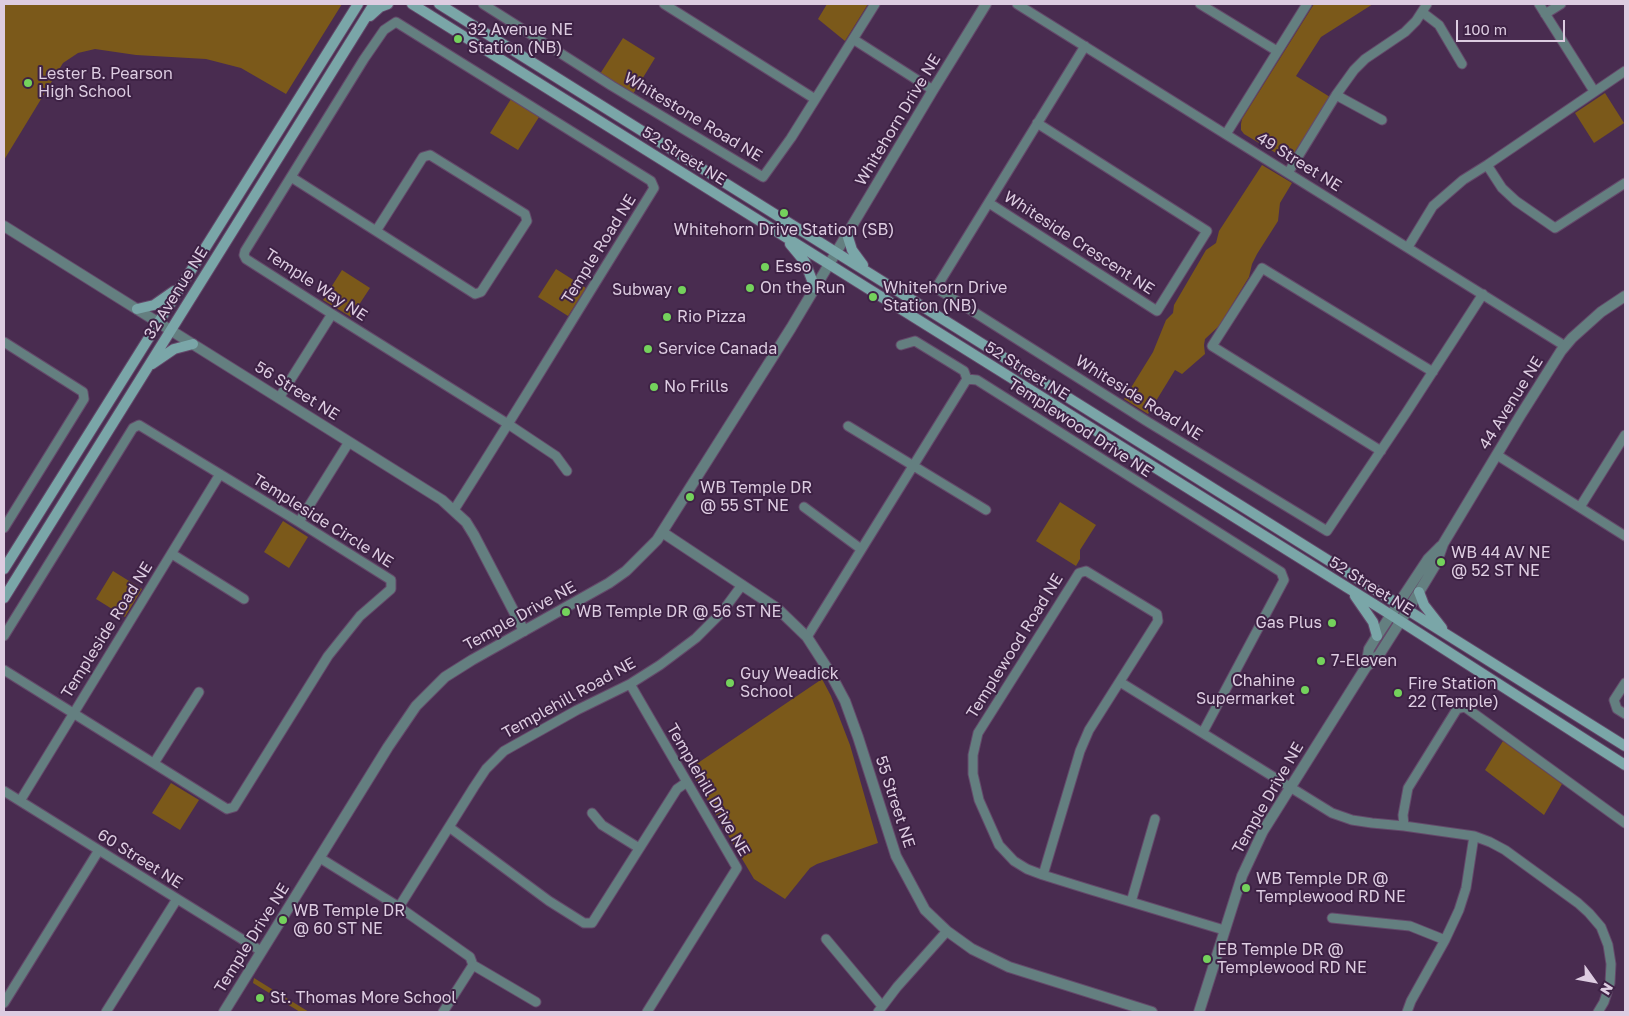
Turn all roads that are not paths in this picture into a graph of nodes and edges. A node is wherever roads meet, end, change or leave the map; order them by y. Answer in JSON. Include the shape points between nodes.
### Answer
{"nodes":[{"id":1,"x":358,"y":4,"type":"edge"},
{"id":2,"x":374,"y":4,"type":"edge"},
{"id":3,"x":388,"y":4,"type":"edge"},
{"id":4,"x":412,"y":4,"type":"edge"},
{"id":5,"x":439,"y":4,"type":"edge"},
{"id":6,"x":483,"y":4,"type":"edge"},
{"id":7,"x":664,"y":4,"type":"edge"},
{"id":8,"x":875,"y":4,"type":"edge"},
{"id":9,"x":986,"y":4,"type":"edge"},
{"id":10,"x":1017,"y":4,"type":"edge"},
{"id":11,"x":1200,"y":4,"type":"edge"},
{"id":12,"x":1307,"y":4,"type":"edge"},
{"id":13,"x":1538,"y":4,"type":"edge"},
{"id":14,"x":1561,"y":4,"type":"edge"},
{"id":15,"x":1424,"y":8,"type":"edge"},
{"id":16,"x":1545,"y":14,"type":"junction"},
{"id":17,"x":396,"y":22,"type":"joint"},
{"id":18,"x":362,"y":23,"type":"junction"},
{"id":19,"x":853,"y":39,"type":"junction"},
{"id":20,"x":1085,"y":46,"type":"junction"},
{"id":21,"x":1277,"y":52,"type":"junction"},
{"id":22,"x":1462,"y":64,"type":"dead end"},
{"id":23,"x":1625,"y":71,"type":"edge"},
{"id":24,"x":933,"y":90,"type":"junction"},
{"id":25,"x":1594,"y":91,"type":"junction"},
{"id":26,"x":1336,"y":95,"type":"junction"},
{"id":27,"x":815,"y":98,"type":"junction"},
{"id":28,"x":1382,"y":120,"type":"dead end"},
{"id":29,"x":1037,"y":123,"type":"junction"},
{"id":30,"x":1226,"y":134,"type":"junction"},
{"id":31,"x":1487,"y":165,"type":"junction"},
{"id":32,"x":1288,"y":173,"type":"junction"},
{"id":33,"x":291,"y":177,"type":"junction"},
{"id":34,"x":1625,"y":183,"type":"edge"},
{"id":35,"x":988,"y":203,"type":"junction"},
{"id":36,"x":4,"y":226,"type":"edge"},
{"id":37,"x":376,"y":231,"type":"junction"},
{"id":38,"x":847,"y":234,"type":"junction"},
{"id":39,"x":783,"y":236,"type":"junction"},
{"id":40,"x":1408,"y":247,"type":"junction"},
{"id":41,"x":836,"y":252,"type":"junction"},
{"id":42,"x":829,"y":265,"type":"junction"},
{"id":43,"x":869,"y":272,"type":"junction"},
{"id":44,"x":181,"y":286,"type":"junction"},
{"id":45,"x":815,"y":288,"type":"junction"},
{"id":46,"x":1483,"y":294,"type":"junction"},
{"id":47,"x":1625,"y":296,"type":"edge"},
{"id":48,"x":137,"y":309,"type":"junction"},
{"id":49,"x":332,"y":314,"type":"junction"},
{"id":50,"x":158,"y":323,"type":"junction"},
{"id":51,"x":171,"y":330,"type":"junction"},
{"id":52,"x":4,"y":342,"type":"edge"},
{"id":53,"x":193,"y":344,"type":"junction"},
{"id":54,"x":901,"y":345,"type":"dead end"},
{"id":55,"x":1565,"y":346,"type":"junction"},
{"id":56,"x":147,"y":368,"type":"junction"},
{"id":57,"x":1433,"y":372,"type":"junction"},
{"id":58,"x":967,"y":379,"type":"junction"},
{"id":59,"x":279,"y":398,"type":"junction"},
{"id":60,"x":508,"y":424,"type":"junction"},
{"id":61,"x":848,"y":426,"type":"dead end"},
{"id":62,"x":1625,"y":435,"type":"edge"},
{"id":63,"x":349,"y":442,"type":"junction"},
{"id":64,"x":1381,"y":451,"type":"junction"},
{"id":65,"x":1497,"y":455,"type":"junction"},
{"id":66,"x":913,"y":466,"type":"junction"},
{"id":67,"x":567,"y":471,"type":"dead end"},
{"id":68,"x":220,"y":474,"type":"junction"},
{"id":69,"x":804,"y":507,"type":"dead end"},
{"id":70,"x":1580,"y":507,"type":"junction"},
{"id":71,"x":454,"y":510,"type":"junction"},
{"id":72,"x":986,"y":510,"type":"dead end"},
{"id":73,"x":299,"y":522,"type":"junction"},
{"id":74,"x":4,"y":528,"type":"edge"},
{"id":75,"x":662,"y":532,"type":"junction"},
{"id":76,"x":1625,"y":536,"type":"edge"},
{"id":77,"x":1443,"y":544,"type":"junction"},
{"id":78,"x":861,"y":549,"type":"junction"},
{"id":79,"x":172,"y":554,"type":"junction"},
{"id":80,"x":4,"y":569,"type":"edge"},
{"id":81,"x":742,"y":585,"type":"junction"},
{"id":82,"x":1351,"y":591,"type":"junction"},
{"id":83,"x":1419,"y":592,"type":"junction"},
{"id":84,"x":4,"y":598,"type":"edge"},
{"id":85,"x":244,"y":599,"type":"dead end"},
{"id":86,"x":1403,"y":608,"type":"junction"},
{"id":87,"x":1391,"y":616,"type":"junction"},
{"id":88,"x":1400,"y":622,"type":"junction"},
{"id":89,"x":524,"y":631,"type":"junction"},
{"id":90,"x":1448,"y":635,"type":"junction"},
{"id":91,"x":4,"y":636,"type":"edge"},
{"id":92,"x":1377,"y":636,"type":"junction"},
{"id":93,"x":807,"y":637,"type":"junction"},
{"id":94,"x":1366,"y":667,"type":"junction"},
{"id":95,"x":4,"y":670,"type":"edge"},
{"id":96,"x":1120,"y":682,"type":"junction"},
{"id":97,"x":1625,"y":683,"type":"edge"},
{"id":98,"x":630,"y":684,"type":"junction"},
{"id":99,"x":199,"y":692,"type":"dead end"},
{"id":100,"x":73,"y":714,"type":"junction"},
{"id":101,"x":1625,"y":714,"type":"edge"},
{"id":102,"x":1203,"y":732,"type":"junction"},
{"id":103,"x":1625,"y":746,"type":"edge"},
{"id":104,"x":154,"y":763,"type":"junction"},
{"id":105,"x":1625,"y":765,"type":"edge"},
{"id":106,"x":687,"y":782,"type":"junction"},
{"id":107,"x":1290,"y":788,"type":"junction"},
{"id":108,"x":4,"y":791,"type":"edge"},
{"id":109,"x":20,"y":801,"type":"junction"},
{"id":110,"x":592,"y":813,"type":"dead end"},
{"id":111,"x":1156,"y":819,"type":"dead end"},
{"id":112,"x":1625,"y":823,"type":"edge"},
{"id":113,"x":1404,"y":826,"type":"junction"},
{"id":114,"x":450,"y":827,"type":"junction"},
{"id":115,"x":1474,"y":836,"type":"junction"},
{"id":116,"x":639,"y":848,"type":"junction"},
{"id":117,"x":99,"y":850,"type":"junction"},
{"id":118,"x":320,"y":858,"type":"junction"},
{"id":119,"x":1043,"y":875,"type":"junction"},
{"id":120,"x":177,"y":900,"type":"junction"},
{"id":121,"x":1132,"y":902,"type":"junction"},
{"id":122,"x":399,"y":907,"type":"junction"},
{"id":123,"x":1332,"y":918,"type":"dead end"},
{"id":124,"x":1224,"y":930,"type":"junction"},
{"id":125,"x":947,"y":931,"type":"junction"},
{"id":126,"x":826,"y":939,"type":"dead end"},
{"id":127,"x":1445,"y":940,"type":"junction"},
{"id":128,"x":261,"y":951,"type":"junction"},
{"id":129,"x":473,"y":964,"type":"junction"},
{"id":130,"x":4,"y":1002,"type":"edge"},
{"id":131,"x":536,"y":1002,"type":"dead end"},
{"id":132,"x":880,"y":1009,"type":"edge"},
{"id":133,"x":106,"y":1012,"type":"edge"},
{"id":134,"x":224,"y":1012,"type":"edge"},
{"id":135,"x":443,"y":1012,"type":"edge"},
{"id":136,"x":647,"y":1012,"type":"edge"},
{"id":137,"x":1152,"y":1012,"type":"edge"},
{"id":138,"x":1199,"y":1012,"type":"edge"},
{"id":139,"x":1407,"y":1012,"type":"edge"},
{"id":140,"x":1598,"y":1012,"type":"edge"}],
"edges":[{"from":1,"to":44,"type":"main road","name":"32 Avenue NE"},
{"from":2,"to":18,"type":"main road","name":"32 Avenue NE"},
{"from":3,"to":18,"type":"main road"},
{"from":4,"to":39,"type":"main road","name":"52 Street NE"},
{"from":5,"to":41,"type":"main road","name":"52 Street NE"},
{"from":6,"to":27,"type":"street","name":"Whitestone Road NE","via":[[764,177]]},
{"from":7,"to":27,"type":"street"},
{"from":8,"to":19,"type":"street","name":"Whitestone Road NE"},
{"from":9,"to":24,"type":"street","name":"Whitehorn Drive NE"},
{"from":10,"to":20,"type":"street","name":"49 Street NE"},
{"from":11,"to":21,"type":"street"},
{"from":12,"to":21,"type":"street"},
{"from":13,"to":16,"type":"street"},
{"from":14,"to":16,"type":"street"},
{"from":15,"to":22,"type":"street","via":[[1439,25]]},
{"from":15,"to":26,"type":"street","via":[[1405,32],[1354,70]]},
{"from":16,"to":25,"type":"street"},
{"from":17,"to":33,"type":"street","name":"Temple Way NE","via":[[384,30],[364,59]]},
{"from":17,"to":60,"type":"street","name":"Temple Road NE","via":[[651,181],[654,188]]},
{"from":18,"to":51,"type":"main road","name":"32 Avenue NE"},
{"from":19,"to":24,"type":"street"},
{"from":19,"to":27,"type":"street","name":"Whitestone Road NE"},
{"from":20,"to":29,"type":"street","name":"Whiteside Road NE"},
{"from":20,"to":30,"type":"street","name":"49 Street NE"},
{"from":21,"to":30,"type":"street"},
{"from":23,"to":25,"type":"street"},
{"from":24,"to":38,"type":"street","name":"Whitehorn Drive NE"},
{"from":25,"to":31,"type":"street"},
{"from":26,"to":28,"type":"street"},
{"from":26,"to":32,"type":"street"},
{"from":29,"to":35,"type":"street","name":"Whiteside Road NE"},
{"from":29,"to":35,"type":"street","name":"Whiteside Crescent NE","via":[[1207,231],[1157,310]]},
{"from":30,"to":32,"type":"street","name":"49 Street NE"},
{"from":31,"to":34,"type":"street","via":[[1502,188],[1516,201],[1555,228]]},
{"from":31,"to":40,"type":"street","via":[[1463,180],[1433,206]]},
{"from":32,"to":40,"type":"street","name":"49 Street NE"},
{"from":33,"to":37,"type":"street"},
{"from":33,"to":49,"type":"street","name":"Temple Way NE","via":[[244,255]]},
{"from":35,"to":64,"type":"street","name":"Whiteside Road NE","via":[[936,288],[949,297],[1327,532]]},
{"from":36,"to":48,"type":"street","name":"56 Street NE"},
{"from":37,"to":37,"type":"street","via":[[423,157],[430,156],[525,214],[527,221],[481,292],[475,294]]},
{"from":38,"to":41,"type":"street","name":"Whitehorn Drive NE"},
{"from":38,"to":43,"type":"main road","via":[[852,250]]},
{"from":39,"to":42,"type":"main road","name":"52 Street NE"},
{"from":39,"to":45,"type":"main road","via":[[806,262]]},
{"from":40,"to":46,"type":"street","name":"49 Street NE"},
{"from":41,"to":42,"type":"street","name":"Temple Drive NE"},
{"from":41,"to":43,"type":"main road","name":"52 Street NE"},
{"from":42,"to":45,"type":"street","name":"Temple Drive NE"},
{"from":42,"to":82,"type":"main road","name":"52 Street NE"},
{"from":43,"to":86,"type":"main road","name":"52 Street NE"},
{"from":44,"to":48,"type":"main road","via":[[154,305]]},
{"from":44,"to":50,"type":"main road","name":"32 Avenue NE"},
{"from":45,"to":75,"type":"street","name":"Temple Drive NE"},
{"from":46,"to":55,"type":"street","name":"49 Street NE"},
{"from":46,"to":57,"type":"street","name":"Whiteside Road NE"},
{"from":47,"to":55,"type":"street","name":"44 Avenue NE","via":[[1601,312]]},
{"from":48,"to":50,"type":"street","name":"56 Street NE"},
{"from":49,"to":59,"type":"street"},
{"from":49,"to":60,"type":"street","name":"Temple Way NE"},
{"from":50,"to":51,"type":"street","name":"56 Street NE"},
{"from":50,"to":80,"type":"main road","name":"32 Avenue NE"},
{"from":51,"to":53,"type":"street","name":"56 Street NE"},
{"from":51,"to":56,"type":"main road","name":"32 Avenue NE"},
{"from":52,"to":74,"type":"street","via":[[83,392],[84,399]]},
{"from":53,"to":56,"type":"main road","via":[[174,349]]},
{"from":53,"to":59,"type":"street","name":"56 Street NE"},
{"from":54,"to":58,"type":"street","via":[[915,342],[964,371]]},
{"from":55,"to":65,"type":"street","name":"44 Avenue NE"},
{"from":56,"to":84,"type":"main road","name":"32 Avenue NE"},
{"from":57,"to":64,"type":"street","name":"Whiteside Road NE"},
{"from":57,"to":64,"type":"street","via":[[1262,268],[1212,346]]},
{"from":58,"to":66,"type":"street"},
{"from":58,"to":102,"type":"street","name":"Templewood Drive NE","via":[[977,380],[1281,572],[1284,580]]},
{"from":59,"to":63,"type":"street","name":"56 Street NE"},
{"from":60,"to":67,"type":"street","name":"Temple Way NE","via":[[556,456]]},
{"from":60,"to":71,"type":"street","name":"Temple Road NE"},
{"from":61,"to":66,"type":"street"},
{"from":62,"to":70,"type":"street"},
{"from":63,"to":71,"type":"street","name":"56 Street NE"},
{"from":63,"to":73,"type":"street"},
{"from":65,"to":70,"type":"street"},
{"from":65,"to":77,"type":"street","name":"44 Avenue NE"},
{"from":66,"to":72,"type":"street"},
{"from":66,"to":78,"type":"street"},
{"from":68,"to":73,"type":"street","name":"Templeside Circle NE"},
{"from":68,"to":79,"type":"street","name":"Templeside Road NE"},
{"from":68,"to":91,"type":"street","name":"Templeside Circle NE","via":[[139,425],[133,428]]},
{"from":69,"to":78,"type":"street"},
{"from":70,"to":76,"type":"street"},
{"from":71,"to":89,"type":"street","name":"56 Street NE","via":[[474,535]]},
{"from":73,"to":104,"type":"street","name":"Templeside Circle NE","via":[[391,580],[392,589],[360,616],[328,656],[234,807],[227,809]]},
{"from":75,"to":81,"type":"street","name":"55 Street NE"},
{"from":75,"to":89,"type":"street","name":"Temple Drive NE","via":[[626,571]]},
{"from":77,"to":83,"type":"street","name":"44 Avenue NE","via":[[1436,564]]},
{"from":77,"to":86,"type":"street","name":"44 Avenue NE","via":[[1428,559]]},
{"from":78,"to":93,"type":"street"},
{"from":79,"to":85,"type":"street"},
{"from":79,"to":100,"type":"street","name":"Templeside Road NE"},
{"from":81,"to":93,"type":"street","name":"55 Street NE","via":[[778,609]]},
{"from":81,"to":98,"type":"street","name":"Templehill Road NE","via":[[722,612],[696,638]]},
{"from":82,"to":87,"type":"main road","name":"52 Street NE"},
{"from":82,"to":92,"type":"main road","via":[[1374,622]]},
{"from":83,"to":86,"type":"street","name":"44 Avenue NE"},
{"from":83,"to":90,"type":"main road","via":[[1424,605]]},
{"from":86,"to":87,"type":"street","name":"Temple Drive NE"},
{"from":86,"to":88,"type":"street","name":"44 Avenue NE"},
{"from":86,"to":90,"type":"main road","name":"52 Street NE"},
{"from":87,"to":88,"type":"main road","name":"52 Street NE"},
{"from":87,"to":92,"type":"street","name":"Temple Drive NE"},
{"from":88,"to":94,"type":"street","name":"Temple Drive NE","via":[[1379,655]]},
{"from":88,"to":105,"type":"main road","name":"52 Street NE"},
{"from":89,"to":118,"type":"street","name":"Temple Drive NE","via":[[445,677],[416,706]]},
{"from":90,"to":103,"type":"main road","name":"52 Street NE"},
{"from":92,"to":94,"type":"street","name":"Temple Drive NE","via":[[1369,649]]},
{"from":93,"to":125,"type":"street","name":"55 Street NE","via":[[846,706],[896,856],[925,910]]},
{"from":94,"to":107,"type":"street","name":"Temple Drive NE"},
{"from":95,"to":100,"type":"street","name":"Templeside Circle NE"},
{"from":96,"to":102,"type":"street"},
{"from":96,"to":119,"type":"street","name":"Templewood Road NE","via":[[1089,730],[1080,751]]},
{"from":96,"to":119,"type":"street","name":"Templewood Road NE","via":[[1158,621],[1157,614],[1086,571],[1079,573],[978,733],[973,755],[973,774],[979,800],[999,845],[1014,861]]},
{"from":97,"to":101,"type":"street","via":[[1614,700],[1617,709]]},
{"from":98,"to":106,"type":"street","name":"Templehill Drive NE"},
{"from":98,"to":114,"type":"street","name":"Templehill Road NE","via":[[504,751],[486,769]]},
{"from":99,"to":104,"type":"street"},
{"from":100,"to":104,"type":"street","name":"Templeside Circle NE"},
{"from":100,"to":109,"type":"street","name":"Templeside Road NE"},
{"from":102,"to":107,"type":"street"},
{"from":106,"to":116,"type":"street","via":[[677,789]]},
{"from":106,"to":136,"type":"street","name":"Templehill Drive NE","via":[[737,868]]},
{"from":107,"to":113,"type":"street","via":[[1332,813],[1366,822]]},
{"from":107,"to":124,"type":"street","name":"Temple Drive NE","via":[[1250,855]]},
{"from":108,"to":109,"type":"street","name":"60 Street NE"},
{"from":109,"to":117,"type":"street","name":"60 Street NE"},
{"from":110,"to":116,"type":"street","via":[[602,825]]},
{"from":111,"to":121,"type":"street"},
{"from":112,"to":113,"type":"street","via":[[1465,707],[1457,709],[1408,788]]},
{"from":113,"to":115,"type":"street"},
{"from":114,"to":116,"type":"street","via":[[584,924],[592,923]]},
{"from":114,"to":122,"type":"street","name":"Templehill Road NE"},
{"from":115,"to":127,"type":"street","via":[[1466,888]]},
{"from":115,"to":140,"type":"street","via":[[1505,850],[1578,903],[1600,927],[1608,945],[1611,964],[1610,982]]},
{"from":117,"to":120,"type":"street","name":"60 Street NE"},
{"from":117,"to":130,"type":"street"},
{"from":118,"to":122,"type":"street"},
{"from":118,"to":128,"type":"street","name":"Temple Drive NE"},
{"from":119,"to":121,"type":"street","name":"Templewood Road NE"},
{"from":120,"to":128,"type":"street","name":"60 Street NE"},
{"from":120,"to":133,"type":"street"},
{"from":121,"to":124,"type":"street","name":"Templewood Road NE"},
{"from":122,"to":129,"type":"street","via":[[470,957]]},
{"from":123,"to":127,"type":"street","via":[[1410,926]]},
{"from":124,"to":138,"type":"street","name":"Temple Drive NE"},
{"from":125,"to":132,"type":"street"},
{"from":125,"to":137,"type":"street","name":"55 Street NE","via":[[972,949],[1009,966]]},
{"from":126,"to":132,"type":"street"},
{"from":127,"to":139,"type":"street"},
{"from":128,"to":134,"type":"street","name":"Temple Drive NE"},
{"from":129,"to":131,"type":"street"},
{"from":129,"to":135,"type":"street"}]}
